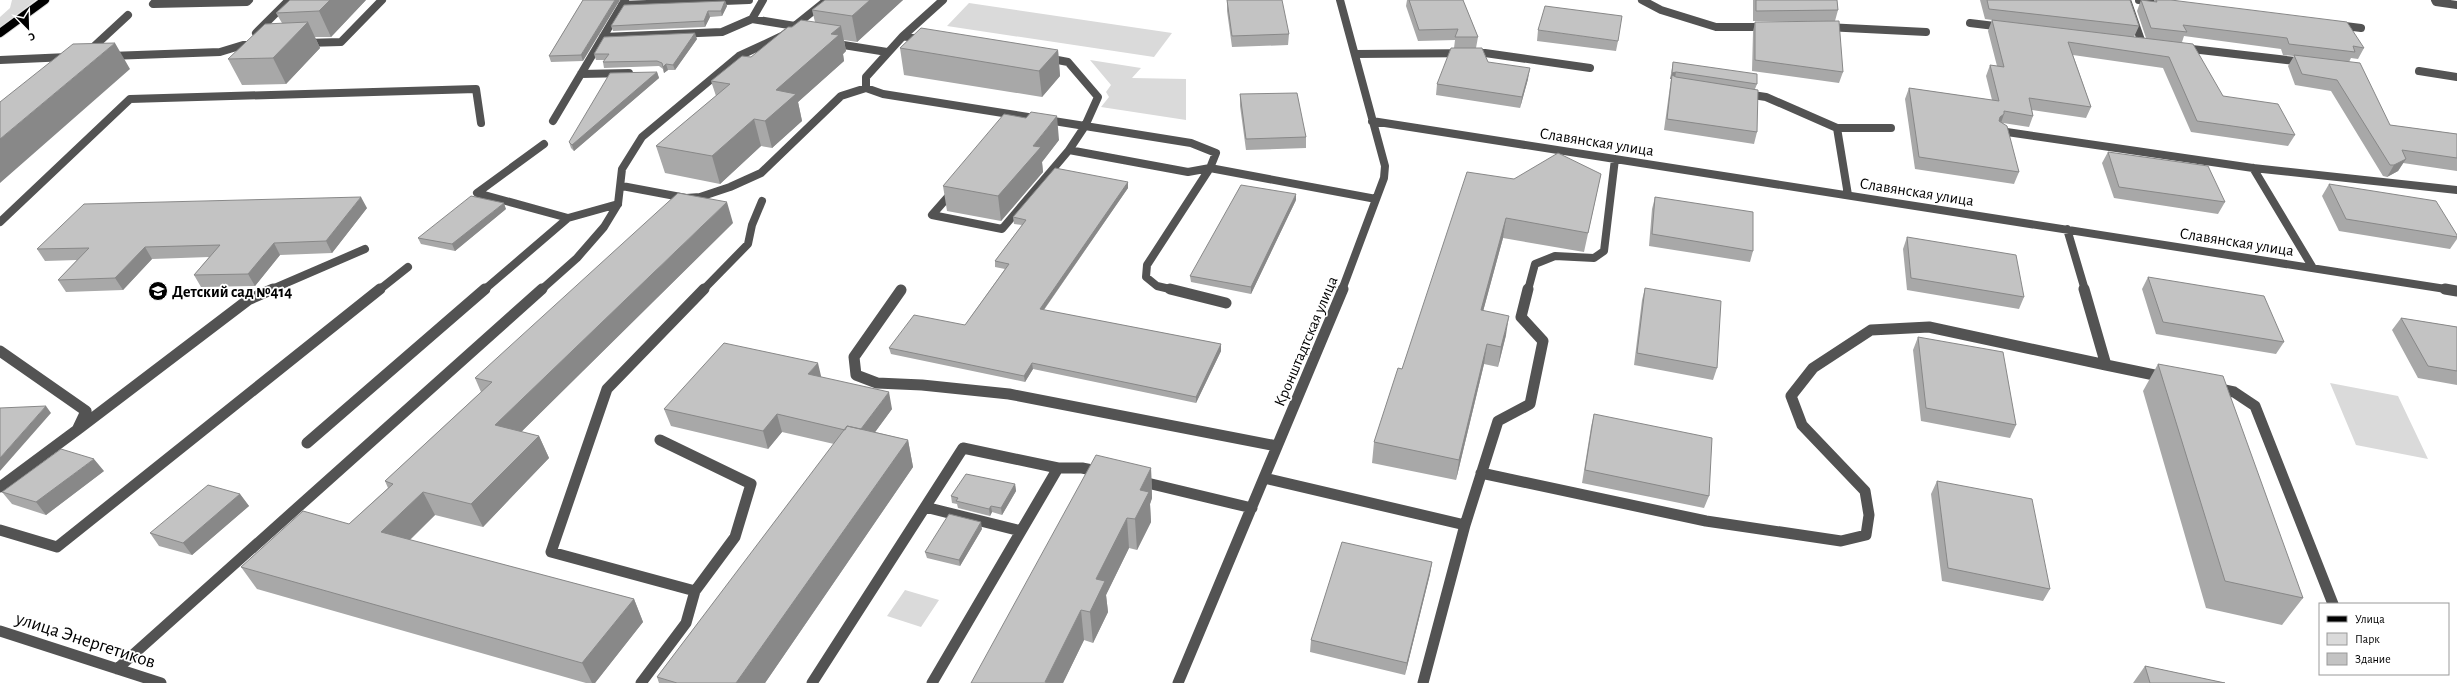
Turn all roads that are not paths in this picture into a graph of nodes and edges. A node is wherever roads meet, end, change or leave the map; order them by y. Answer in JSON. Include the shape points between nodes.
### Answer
{"nodes":[{"id":1,"x":44,"y":0,"type":"edge"},
{"id":2,"x":157,"y":0,"type":"edge"},
{"id":3,"x":249,"y":0,"type":"edge"},
{"id":4,"x":289,"y":0,"type":"edge"},
{"id":5,"x":382,"y":0,"type":"edge"},
{"id":6,"x":749,"y":0,"type":"edge"},
{"id":7,"x":763,"y":0,"type":"edge"},
{"id":8,"x":827,"y":0,"type":"edge"},
{"id":9,"x":942,"y":0,"type":"edge"},
{"id":10,"x":1340,"y":0,"type":"edge"},
{"id":11,"x":1642,"y":0,"type":"edge"},
{"id":12,"x":2127,"y":0,"type":"edge"},
{"id":13,"x":2139,"y":0,"type":"edge"},
{"id":14,"x":2435,"y":0,"type":"edge"},
{"id":15,"x":624,"y":2,"type":"edge"},
{"id":16,"x":2171,"y":4,"type":"edge"},
{"id":17,"x":2457,"y":5,"type":"edge"},
{"id":18,"x":128,"y":15,"type":"dead end"},
{"id":19,"x":752,"y":19,"type":"junction"},
{"id":20,"x":1970,"y":23,"type":"dead end"},
{"id":21,"x":2329,"y":24,"type":"edge"},
{"id":22,"x":795,"y":26,"type":"junction"},
{"id":23,"x":1777,"y":27,"type":"edge"},
{"id":24,"x":1815,"y":27,"type":"edge"},
{"id":25,"x":2009,"y":28,"type":"edge"},
{"id":26,"x":2361,"y":28,"type":"dead end"},
{"id":27,"x":1926,"y":32,"type":"dead end"},
{"id":28,"x":0,"y":33,"type":"edge"},
{"id":29,"x":782,"y":36,"type":"junction"},
{"id":30,"x":903,"y":36,"type":"junction"},
{"id":31,"x":603,"y":37,"type":"junction"},
{"id":32,"x":797,"y":38,"type":"edge"},
{"id":33,"x":819,"y":41,"type":"edge"},
{"id":34,"x":934,"y":41,"type":"edge"},
{"id":35,"x":2142,"y":43,"type":"edge"},
{"id":36,"x":266,"y":44,"type":"edge"},
{"id":37,"x":296,"y":44,"type":"edge"},
{"id":38,"x":243,"y":45,"type":"junction"},
{"id":39,"x":2173,"y":47,"type":"edge"},
{"id":40,"x":887,"y":52,"type":"junction"},
{"id":41,"x":1355,"y":54,"type":"junction"},
{"id":42,"x":76,"y":57,"type":"edge"},
{"id":43,"x":1037,"y":57,"type":"edge"},
{"id":44,"x":0,"y":60,"type":"edge"},
{"id":45,"x":2312,"y":63,"type":"edge"},
{"id":46,"x":1590,"y":68,"type":"dead end"},
{"id":47,"x":2419,"y":71,"type":"dead end"},
{"id":48,"x":636,"y":72,"type":"edge"},
{"id":49,"x":581,"y":74,"type":"junction"},
{"id":50,"x":2457,"y":77,"type":"edge"},
{"id":51,"x":866,"y":88,"type":"junction"},
{"id":52,"x":1735,"y":92,"type":"edge"},
{"id":53,"x":553,"y":121,"type":"dead end"},
{"id":54,"x":1372,"y":121,"type":"junction"},
{"id":55,"x":481,"y":123,"type":"dead end"},
{"id":56,"x":1085,"y":126,"type":"junction"},
{"id":57,"x":1837,"y":128,"type":"junction"},
{"id":58,"x":1891,"y":128,"type":"dead end"},
{"id":59,"x":2000,"y":131,"type":"edge"},
{"id":60,"x":544,"y":144,"type":"dead end"},
{"id":61,"x":1069,"y":150,"type":"junction"},
{"id":62,"x":1615,"y":159,"type":"junction"},
{"id":63,"x":1210,"y":168,"type":"junction"},
{"id":64,"x":2254,"y":168,"type":"junction"},
{"id":65,"x":963,"y":180,"type":"edge"},
{"id":66,"x":622,"y":186,"type":"junction"},
{"id":67,"x":2457,"y":190,"type":"edge"},
{"id":68,"x":1848,"y":195,"type":"junction"},
{"id":69,"x":1376,"y":199,"type":"junction"},
{"id":70,"x":762,"y":201,"type":"dead end"},
{"id":71,"x":618,"y":204,"type":"junction"},
{"id":72,"x":568,"y":218,"type":"junction"},
{"id":73,"x":0,"y":222,"type":"edge"},
{"id":74,"x":2067,"y":229,"type":"junction"},
{"id":75,"x":365,"y":249,"type":"dead end"},
{"id":76,"x":408,"y":266,"type":"dead end"},
{"id":77,"x":2313,"y":268,"type":"junction"},
{"id":78,"x":901,"y":290,"type":"dead end"},
{"id":79,"x":2457,"y":291,"type":"edge"},
{"id":80,"x":1226,"y":303,"type":"dead end"},
{"id":81,"x":0,"y":351,"type":"edge"},
{"id":82,"x":2106,"y":365,"type":"junction"},
{"id":83,"x":2174,"y":379,"type":"edge"},
{"id":84,"x":2204,"y":386,"type":"edge"},
{"id":85,"x":77,"y":430,"type":"junction"},
{"id":86,"x":660,"y":440,"type":"dead end"},
{"id":87,"x":306,"y":443,"type":"dead end"},
{"id":88,"x":1277,"y":446,"type":"junction"},
{"id":89,"x":1058,"y":468,"type":"junction"},
{"id":90,"x":1481,"y":473,"type":"junction"},
{"id":91,"x":1111,"y":475,"type":"edge"},
{"id":92,"x":1126,"y":478,"type":"edge"},
{"id":93,"x":1264,"y":478,"type":"junction"},
{"id":94,"x":0,"y":487,"type":"edge"},
{"id":95,"x":925,"y":507,"type":"junction"},
{"id":96,"x":1252,"y":508,"type":"junction"},
{"id":97,"x":1465,"y":525,"type":"junction"},
{"id":98,"x":0,"y":530,"type":"edge"},
{"id":99,"x":1021,"y":530,"type":"junction"},
{"id":100,"x":694,"y":591,"type":"junction"},
{"id":101,"x":2333,"y":603,"type":"edge"},
{"id":102,"x":0,"y":631,"type":"edge"},
{"id":103,"x":117,"y":669,"type":"junction"},
{"id":104,"x":141,"y":680,"type":"edge"},
{"id":105,"x":161,"y":683,"type":"edge"},
{"id":106,"x":641,"y":683,"type":"edge"},
{"id":107,"x":812,"y":683,"type":"edge"},
{"id":108,"x":932,"y":683,"type":"edge"},
{"id":109,"x":1178,"y":683,"type":"edge"},
{"id":110,"x":1423,"y":683,"type":"edge"}],
"edges":[{"from":1,"to":28,"type":"main road"},
{"from":2,"to":3,"type":"street","via":[[153,4]]},
{"from":4,"to":38,"type":"street"},
{"from":5,"to":37,"type":"street","via":[[341,42]]},
{"from":6,"to":15,"type":"street"},
{"from":7,"to":19,"type":"street"},
{"from":8,"to":22,"type":"street"},
{"from":9,"to":30,"type":"street"},
{"from":10,"to":41,"type":"street","name":"Кронштадтская улица"},
{"from":11,"to":23,"type":"street","via":[[1661,10],[1716,27]]},
{"from":12,"to":35,"type":"street"},
{"from":13,"to":16,"type":"street"},
{"from":14,"to":17,"type":"street"},
{"from":15,"to":31,"type":"street"},
{"from":18,"to":38,"type":"street","via":[[83,56],[220,52]]},
{"from":19,"to":22,"type":"street"},
{"from":19,"to":31,"type":"street","via":[[722,32]]},
{"from":20,"to":25,"type":"street"},
{"from":21,"to":26,"type":"street"},
{"from":22,"to":29,"type":"street"},
{"from":24,"to":27,"type":"street","via":[[1853,26]]},
{"from":29,"to":32,"type":"street"},
{"from":29,"to":66,"type":"street","via":[[739,56],[642,137],[622,169]]},
{"from":30,"to":34,"type":"street"},
{"from":30,"to":40,"type":"street"},
{"from":31,"to":49,"type":"street"},
{"from":33,"to":40,"type":"street"},
{"from":36,"to":38,"type":"street"},
{"from":39,"to":45,"type":"street"},
{"from":40,"to":51,"type":"street","via":[[866,77]]},
{"from":41,"to":46,"type":"street","via":[[1485,54]]},
{"from":41,"to":54,"type":"street","name":"Кронштадтская улица"},
{"from":42,"to":44,"type":"street"},
{"from":43,"to":56,"type":"street","via":[[1068,62],[1098,97]]},
{"from":47,"to":50,"type":"street"},
{"from":48,"to":49,"type":"street"},
{"from":49,"to":53,"type":"street"},
{"from":51,"to":56,"type":"street","via":[[883,94]]},
{"from":51,"to":66,"type":"street","via":[[841,96],[761,173],[730,187],[700,197],[686,198]]},
{"from":52,"to":57,"type":"street","via":[[1766,97]]},
{"from":54,"to":62,"type":"street","name":"Славянская улица"},
{"from":54,"to":69,"type":"street","name":"Кронштадтская улица","via":[[1384,166],[1384,178]]},
{"from":55,"to":73,"type":"street","via":[[476,88],[130,99]]},
{"from":56,"to":61,"type":"street"},
{"from":56,"to":63,"type":"street","via":[[1191,143],[1216,153]]},
{"from":57,"to":58,"type":"street"},
{"from":57,"to":68,"type":"street"},
{"from":59,"to":64,"type":"street"},
{"from":60,"to":72,"type":"street","via":[[477,193]]},
{"from":61,"to":63,"type":"street","via":[[1188,172]]},
{"from":61,"to":65,"type":"street","via":[[1002,229],[932,215]]},
{"from":62,"to":68,"type":"street","name":"Славянская улица"},
{"from":62,"to":90,"type":"street","via":[[1604,251],[1594,258],[1555,256],[1536,264],[1521,317],[1543,341],[1530,404],[1498,422]]},
{"from":63,"to":69,"type":"street"},
{"from":63,"to":80,"type":"street","via":[[1147,265],[1146,277],[1157,286]]},
{"from":64,"to":67,"type":"street"},
{"from":64,"to":77,"type":"street"},
{"from":66,"to":71,"type":"street"},
{"from":68,"to":74,"type":"street","name":"Славянская улица"},
{"from":69,"to":88,"type":"street","name":"Кронштадтская улица","via":[[1335,310]]},
{"from":70,"to":100,"type":"street","via":[[752,225],[748,244],[607,389],[551,552]]},
{"from":71,"to":72,"type":"street"},
{"from":71,"to":103,"type":"street","via":[[604,227],[577,258]]},
{"from":72,"to":87,"type":"street"},
{"from":74,"to":77,"type":"street","name":"Славянская улица"},
{"from":74,"to":82,"type":"street"},
{"from":75,"to":85,"type":"street","via":[[248,300]]},
{"from":76,"to":98,"type":"street","via":[[57,548]]},
{"from":77,"to":79,"type":"street","name":"Славянская улица"},
{"from":78,"to":88,"type":"street","via":[[854,357],[856,375],[877,383],[922,384],[1009,394]]},
{"from":81,"to":85,"type":"street","via":[[86,411]]},
{"from":82,"to":83,"type":"street"},
{"from":82,"to":90,"type":"street","via":[[1929,327],[1871,330],[1813,368],[1791,396],[1802,425],[1865,491],[1869,515],[1866,535],[1841,541],[1706,522]]},
{"from":84,"to":101,"type":"street","via":[[2234,392],[2255,406]]},
{"from":85,"to":94,"type":"street"},
{"from":86,"to":100,"type":"street","via":[[751,484],[735,537]]},
{"from":88,"to":93,"type":"street","name":"Кронштадтская улица"},
{"from":89,"to":91,"type":"street","via":[[1082,468]]},
{"from":89,"to":95,"type":"street","via":[[963,448]]},
{"from":89,"to":99,"type":"street"},
{"from":90,"to":97,"type":"street"},
{"from":92,"to":96,"type":"street"},
{"from":93,"to":96,"type":"street","name":"Кронштадтская улица"},
{"from":93,"to":97,"type":"street"},
{"from":95,"to":99,"type":"street"},
{"from":95,"to":107,"type":"street"},
{"from":96,"to":109,"type":"street","name":"Кронштадтская улица"},
{"from":97,"to":110,"type":"street"},
{"from":99,"to":108,"type":"street"},
{"from":100,"to":106,"type":"street","via":[[686,623]]},
{"from":102,"to":103,"type":"street","name":"улица Энергетиков"},
{"from":103,"to":104,"type":"street","name":"улица Энергетиков"},
{"from":104,"to":105,"type":"street","name":"улица Энергетиков"}]}
